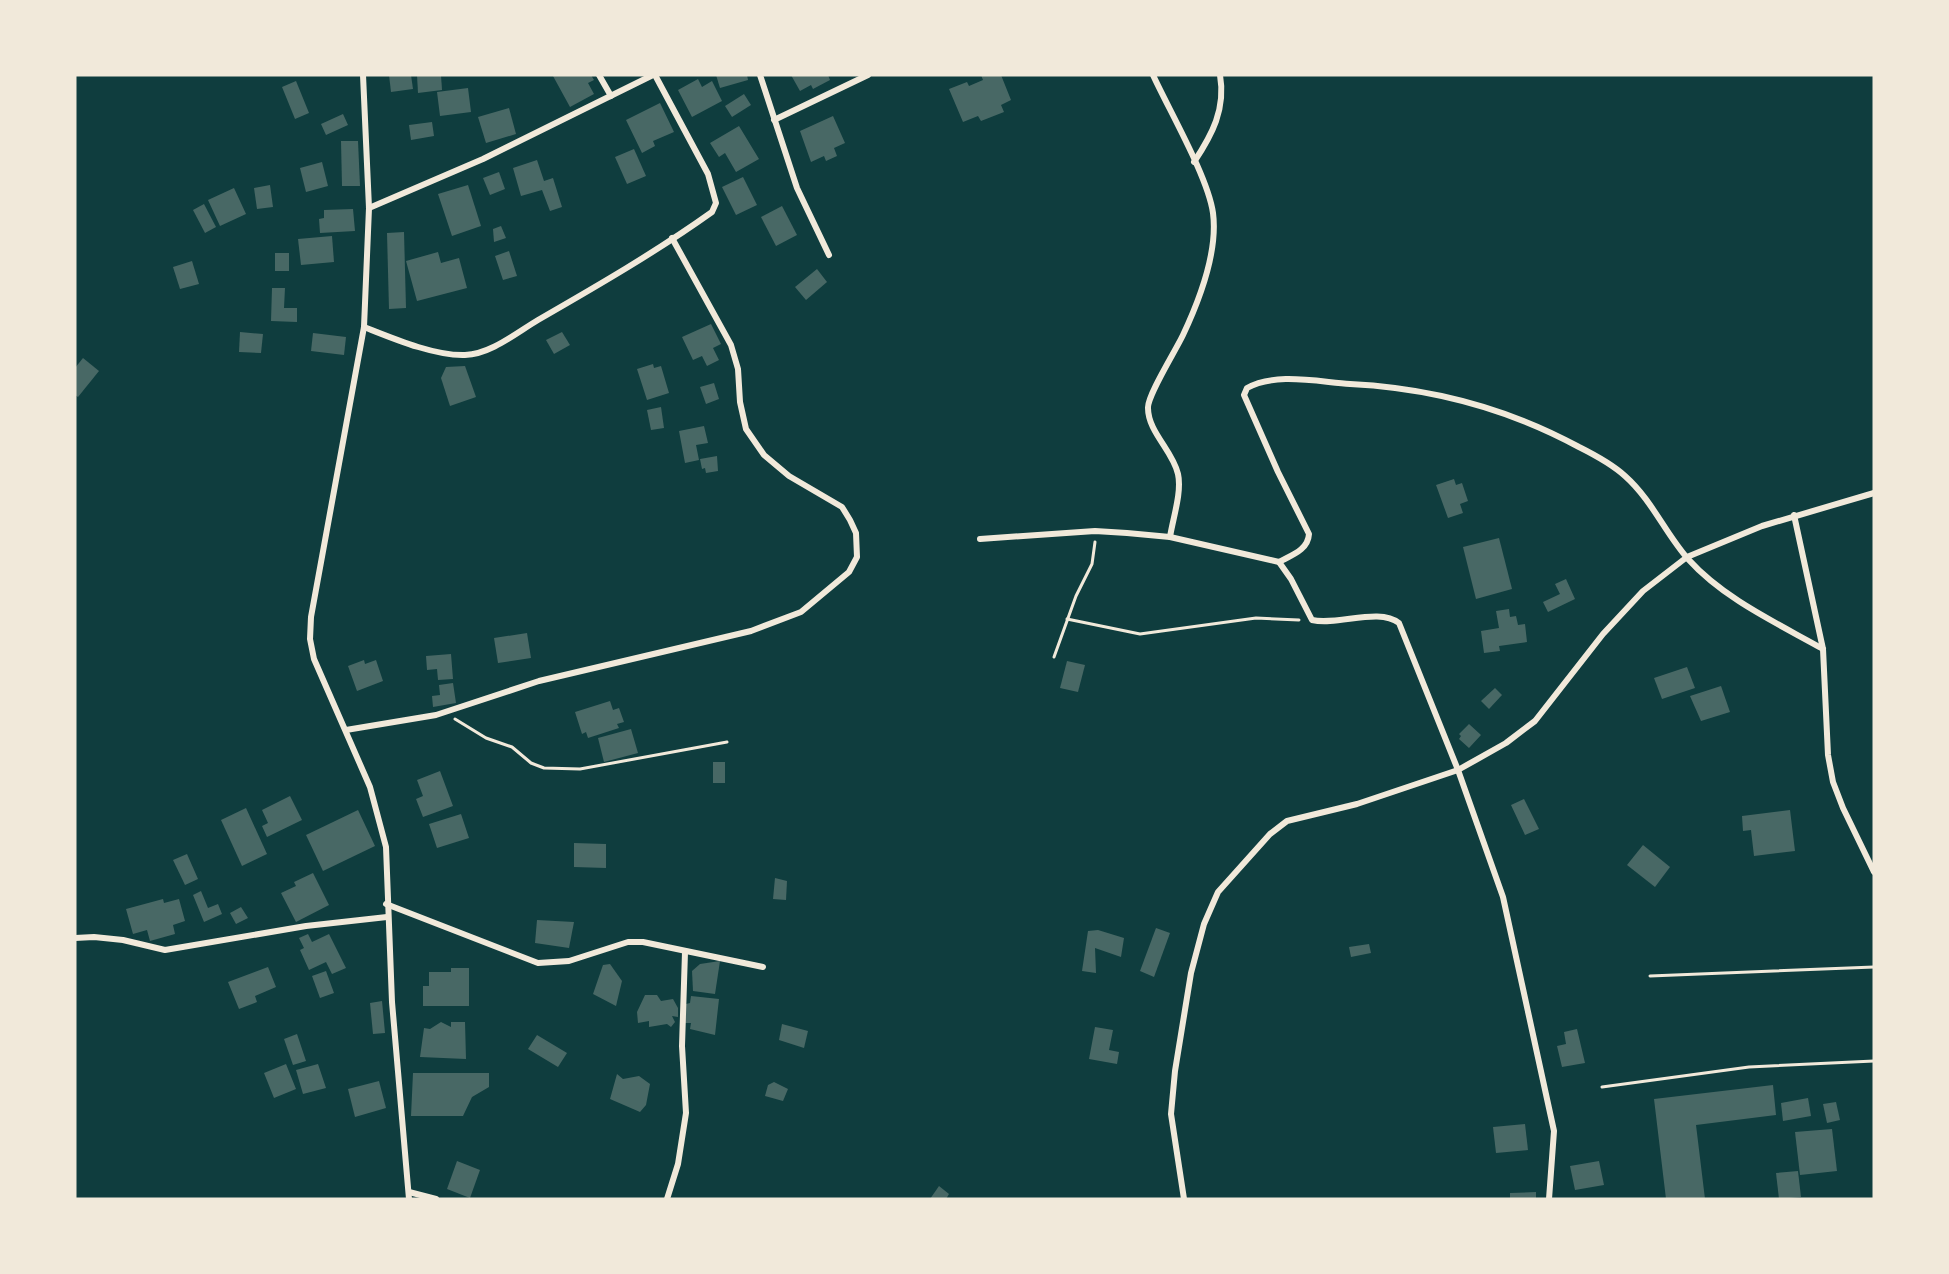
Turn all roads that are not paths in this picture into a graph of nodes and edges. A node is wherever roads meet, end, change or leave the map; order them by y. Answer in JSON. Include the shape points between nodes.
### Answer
{"nodes":[{"id":1,"x":363,"y":75,"type":"edge"},
{"id":2,"x":599,"y":75,"type":"edge"},
{"id":3,"x":654,"y":75,"type":"edge"},
{"id":4,"x":759,"y":75,"type":"edge"},
{"id":5,"x":868,"y":75,"type":"edge"},
{"id":6,"x":1153,"y":75,"type":"edge"},
{"id":7,"x":1220,"y":75,"type":"edge"},
{"id":8,"x":611,"y":96,"type":"junction"},
{"id":9,"x":774,"y":120,"type":"junction"},
{"id":10,"x":1194,"y":162,"type":"junction"},
{"id":11,"x":369,"y":208,"type":"junction"},
{"id":12,"x":672,"y":238,"type":"junction"},
{"id":13,"x":829,"y":255,"type":"dead end"},
{"id":14,"x":364,"y":327,"type":"junction"},
{"id":15,"x":1874,"y":493,"type":"edge"},
{"id":16,"x":1794,"y":515,"type":"junction"},
{"id":17,"x":1170,"y":537,"type":"junction"},
{"id":18,"x":980,"y":540,"type":"dead end"},
{"id":19,"x":1687,"y":557,"type":"junction"},
{"id":20,"x":1279,"y":562,"type":"junction"},
{"id":21,"x":1823,"y":649,"type":"junction"},
{"id":22,"x":346,"y":730,"type":"junction"},
{"id":23,"x":1458,"y":770,"type":"junction"},
{"id":24,"x":1874,"y":872,"type":"edge"},
{"id":25,"x":386,"y":904,"type":"junction"},
{"id":26,"x":387,"y":917,"type":"junction"},
{"id":27,"x":75,"y":938,"type":"edge"},
{"id":28,"x":685,"y":952,"type":"junction"},
{"id":29,"x":763,"y":967,"type":"dead end"},
{"id":30,"x":409,"y":1196,"type":"edge"},
{"id":31,"x":436,"y":1199,"type":"edge"},
{"id":32,"x":667,"y":1199,"type":"edge"},
{"id":33,"x":1184,"y":1199,"type":"edge"},
{"id":34,"x":1549,"y":1199,"type":"edge"}],
"edges":[{"from":1,"to":11,"type":"street"},
{"from":2,"to":8,"type":"street"},
{"from":3,"to":8,"type":"street"},
{"from":3,"to":12,"type":"street","via":[[708,174],[716,203],[712,212]]},
{"from":4,"to":9,"type":"street"},
{"from":5,"to":9,"type":"street"},
{"from":6,"to":10,"type":"street"},
{"from":7,"to":10,"type":"street","via":[[1217,125]]},
{"from":8,"to":11,"type":"street","via":[[483,159]]},
{"from":9,"to":13,"type":"street","via":[[797,188]]},
{"from":10,"to":17,"type":"street","via":[[1213,213],[1208,267],[1196,306],[1169,366],[1150,394],[1148,408],[1150,421],[1178,472]]},
{"from":11,"to":14,"type":"street"},
{"from":12,"to":14,"type":"street","via":[[616,276],[498,345],[476,353],[463,355],[431,349]]},
{"from":12,"to":22,"type":"street","via":[[731,345],[747,429],[764,454],[789,476],[842,507],[856,533],[857,557],[839,583],[801,612],[751,631],[539,681],[443,712]]},
{"from":14,"to":22,"type":"street","via":[[310,639],[314,659]]},
{"from":15,"to":16,"type":"street"},
{"from":16,"to":19,"type":"street"},
{"from":16,"to":21,"type":"street"},
{"from":17,"to":18,"type":"street","via":[[1095,531]]},
{"from":17,"to":20,"type":"street"},
{"from":19,"to":20,"type":"street","via":[[1645,495],[1624,474],[1540,426],[1482,406],[1389,386],[1268,381],[1247,388],[1244,394],[1309,534],[1304,548]]},
{"from":19,"to":21,"type":"street","via":[[1735,599]]},
{"from":19,"to":23,"type":"street","via":[[1643,591],[1603,634],[1535,721]]},
{"from":20,"to":23,"type":"street","via":[[1312,621],[1385,616],[1399,623]]},
{"from":21,"to":24,"type":"street","via":[[1833,782]]},
{"from":22,"to":25,"type":"street","via":[[370,787],[386,847]]},
{"from":23,"to":33,"type":"street","via":[[1357,804],[1287,821],[1270,834],[1218,892],[1204,924],[1191,973],[1175,1071],[1171,1114]]},
{"from":23,"to":34,"type":"street","via":[[1503,897],[1554,1131]]},
{"from":25,"to":26,"type":"street"},
{"from":25,"to":28,"type":"street","via":[[538,963],[568,961],[628,942]]},
{"from":26,"to":27,"type":"street","via":[[306,926],[165,950],[113,939]]},
{"from":26,"to":30,"type":"street"},
{"from":28,"to":29,"type":"street"},
{"from":28,"to":32,"type":"street","via":[[682,1046],[686,1113],[678,1164]]},
{"from":30,"to":31,"type":"street"}]}
